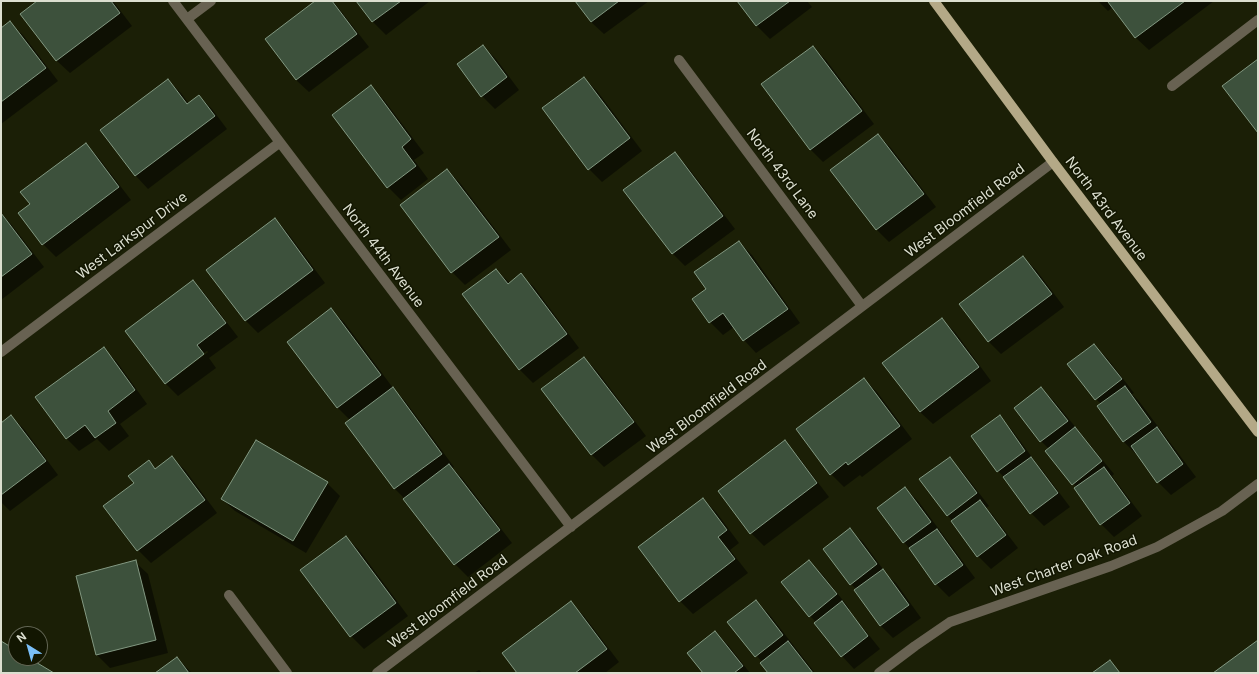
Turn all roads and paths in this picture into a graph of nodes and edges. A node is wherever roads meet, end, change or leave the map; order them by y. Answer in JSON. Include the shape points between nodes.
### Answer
{"nodes":[{"id":1,"x":173,"y":1,"type":"edge"},
{"id":2,"x":211,"y":1,"type":"edge"},
{"id":3,"x":934,"y":1,"type":"edge"},
{"id":4,"x":187,"y":19,"type":"junction"},
{"id":5,"x":1258,"y":20,"type":"edge"},
{"id":6,"x":679,"y":60,"type":"dead end"},
{"id":7,"x":1172,"y":86,"type":"dead end"},
{"id":8,"x":279,"y":143,"type":"junction"},
{"id":9,"x":1054,"y":162,"type":"junction"},
{"id":10,"x":862,"y":306,"type":"junction"},
{"id":11,"x":1,"y":352,"type":"edge"},
{"id":12,"x":1258,"y":432,"type":"edge"},
{"id":13,"x":1258,"y":484,"type":"edge"},
{"id":14,"x":570,"y":527,"type":"junction"},
{"id":15,"x":228,"y":595,"type":"dead end"},
{"id":16,"x":287,"y":673,"type":"edge"},
{"id":17,"x":377,"y":673,"type":"edge"},
{"id":18,"x":879,"y":673,"type":"edge"}],
"edges":[{"from":1,"to":4,"type":"street","name":"North 44th Avenue"},
{"from":2,"to":4,"type":"street"},
{"from":3,"to":9,"type":"main road","name":"North 43rd Avenue"},
{"from":4,"to":8,"type":"street","name":"North 44th Avenue"},
{"from":5,"to":7,"type":"street"},
{"from":6,"to":10,"type":"street","name":"North 43rd Lane"},
{"from":8,"to":11,"type":"street","name":"West Larkspur Drive"},
{"from":8,"to":14,"type":"street","name":"North 44th Avenue"},
{"from":9,"to":10,"type":"street","name":"West Bloomfield Road"},
{"from":9,"to":12,"type":"main road","name":"North 43rd Avenue"},
{"from":10,"to":14,"type":"street","name":"West Bloomfield Road"},
{"from":13,"to":18,"type":"street","name":"West Charter Oak Road","via":[[1222,511],[1157,547],[1111,566],[950,622]]},
{"from":14,"to":17,"type":"street","name":"West Bloomfield Road"},
{"from":15,"to":16,"type":"street"}]}
